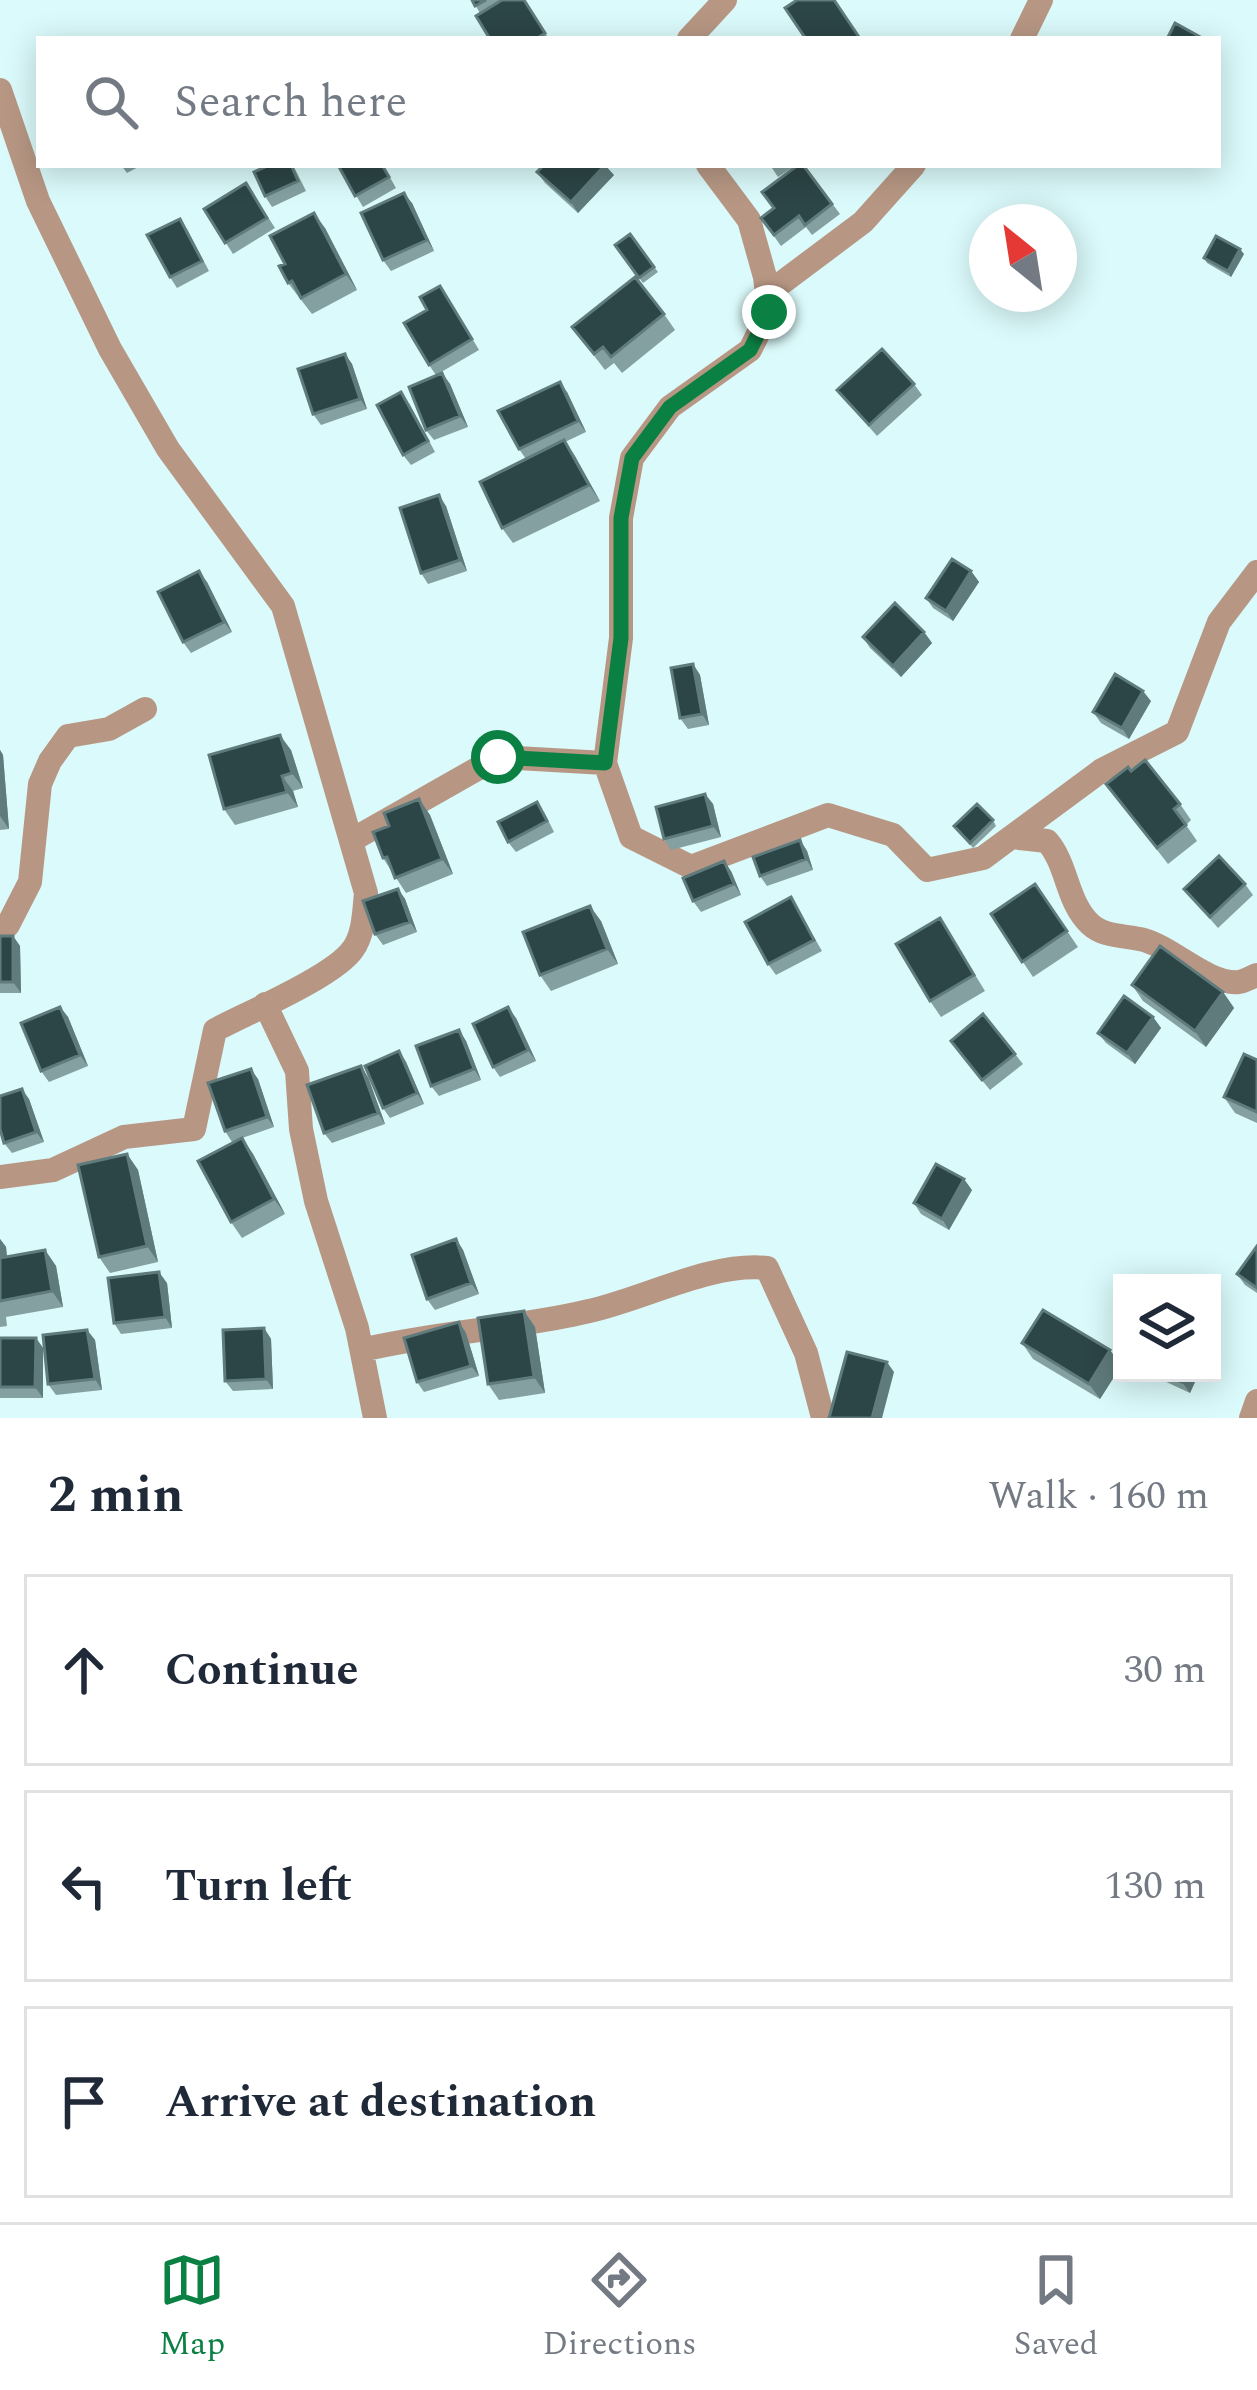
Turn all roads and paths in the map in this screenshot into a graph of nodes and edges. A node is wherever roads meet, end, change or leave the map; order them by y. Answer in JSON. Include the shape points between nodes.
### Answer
{"nodes":[{"id":1,"x":724,"y":0,"type":"edge"},
{"id":2,"x":1041,"y":0,"type":"edge"},
{"id":3,"x":692,"y":36,"type":"edge"},
{"id":4,"x":1023,"y":36,"type":"edge"},
{"id":5,"x":0,"y":90,"type":"edge"},
{"id":6,"x":710,"y":168,"type":"edge"},
{"id":7,"x":911,"y":168,"type":"edge"},
{"id":8,"x":767,"y":294,"type":"junction"},
{"id":9,"x":1257,"y":572,"type":"edge"},
{"id":10,"x":145,"y":709,"type":"dead end"},
{"id":11,"x":605,"y":763,"type":"junction"},
{"id":12,"x":1012,"y":837,"type":"junction"},
{"id":13,"x":352,"y":840,"type":"junction"},
{"id":14,"x":0,"y":926,"type":"edge"},
{"id":15,"x":1257,"y":975,"type":"edge"},
{"id":16,"x":265,"y":1004,"type":"junction"},
{"id":17,"x":0,"y":1177,"type":"edge"},
{"id":18,"x":362,"y":1350,"type":"junction"},
{"id":19,"x":1257,"y":1401,"type":"edge"},
{"id":20,"x":822,"y":1414,"type":"dead end"},
{"id":21,"x":375,"y":1418,"type":"edge"},
{"id":22,"x":1251,"y":1418,"type":"edge"}],
"edges":[{"from":1,"to":3,"type":"street"},
{"from":2,"to":4,"type":"street"},
{"from":5,"to":13,"type":"street","via":[[38,201],[110,349],[168,448],[283,606]]},
{"from":6,"to":8,"type":"street","via":[[749,220]]},
{"from":7,"to":8,"type":"street","via":[[863,222]]},
{"from":8,"to":11,"type":"street","via":[[769,312],[750,350],[670,407],[632,458]]},
{"from":9,"to":12,"type":"street","via":[[1219,622],[1178,732],[1102,770]]},
{"from":10,"to":14,"type":"street","via":[[110,729],[68,736],[50,761],[29,882],[8,925]]},
{"from":11,"to":12,"type":"street","via":[[631,837],[691,867],[828,815],[893,836],[927,870],[983,858]]},
{"from":11,"to":13,"type":"street","via":[[498,757]]},
{"from":12,"to":15,"type":"street","via":[[1047,841],[1071,898],[1101,933],[1148,940],[1237,982]]},
{"from":13,"to":16,"type":"street","via":[[366,893],[353,949]]},
{"from":16,"to":17,"type":"street","via":[[214,1030],[194,1129],[124,1136],[53,1169]]},
{"from":16,"to":18,"type":"street","via":[[297,1071],[316,1201]]},
{"from":18,"to":20,"type":"street","via":[[591,1311],[673,1284],[767,1268],[806,1353]]},
{"from":18,"to":21,"type":"street"},
{"from":19,"to":22,"type":"street"}]}
